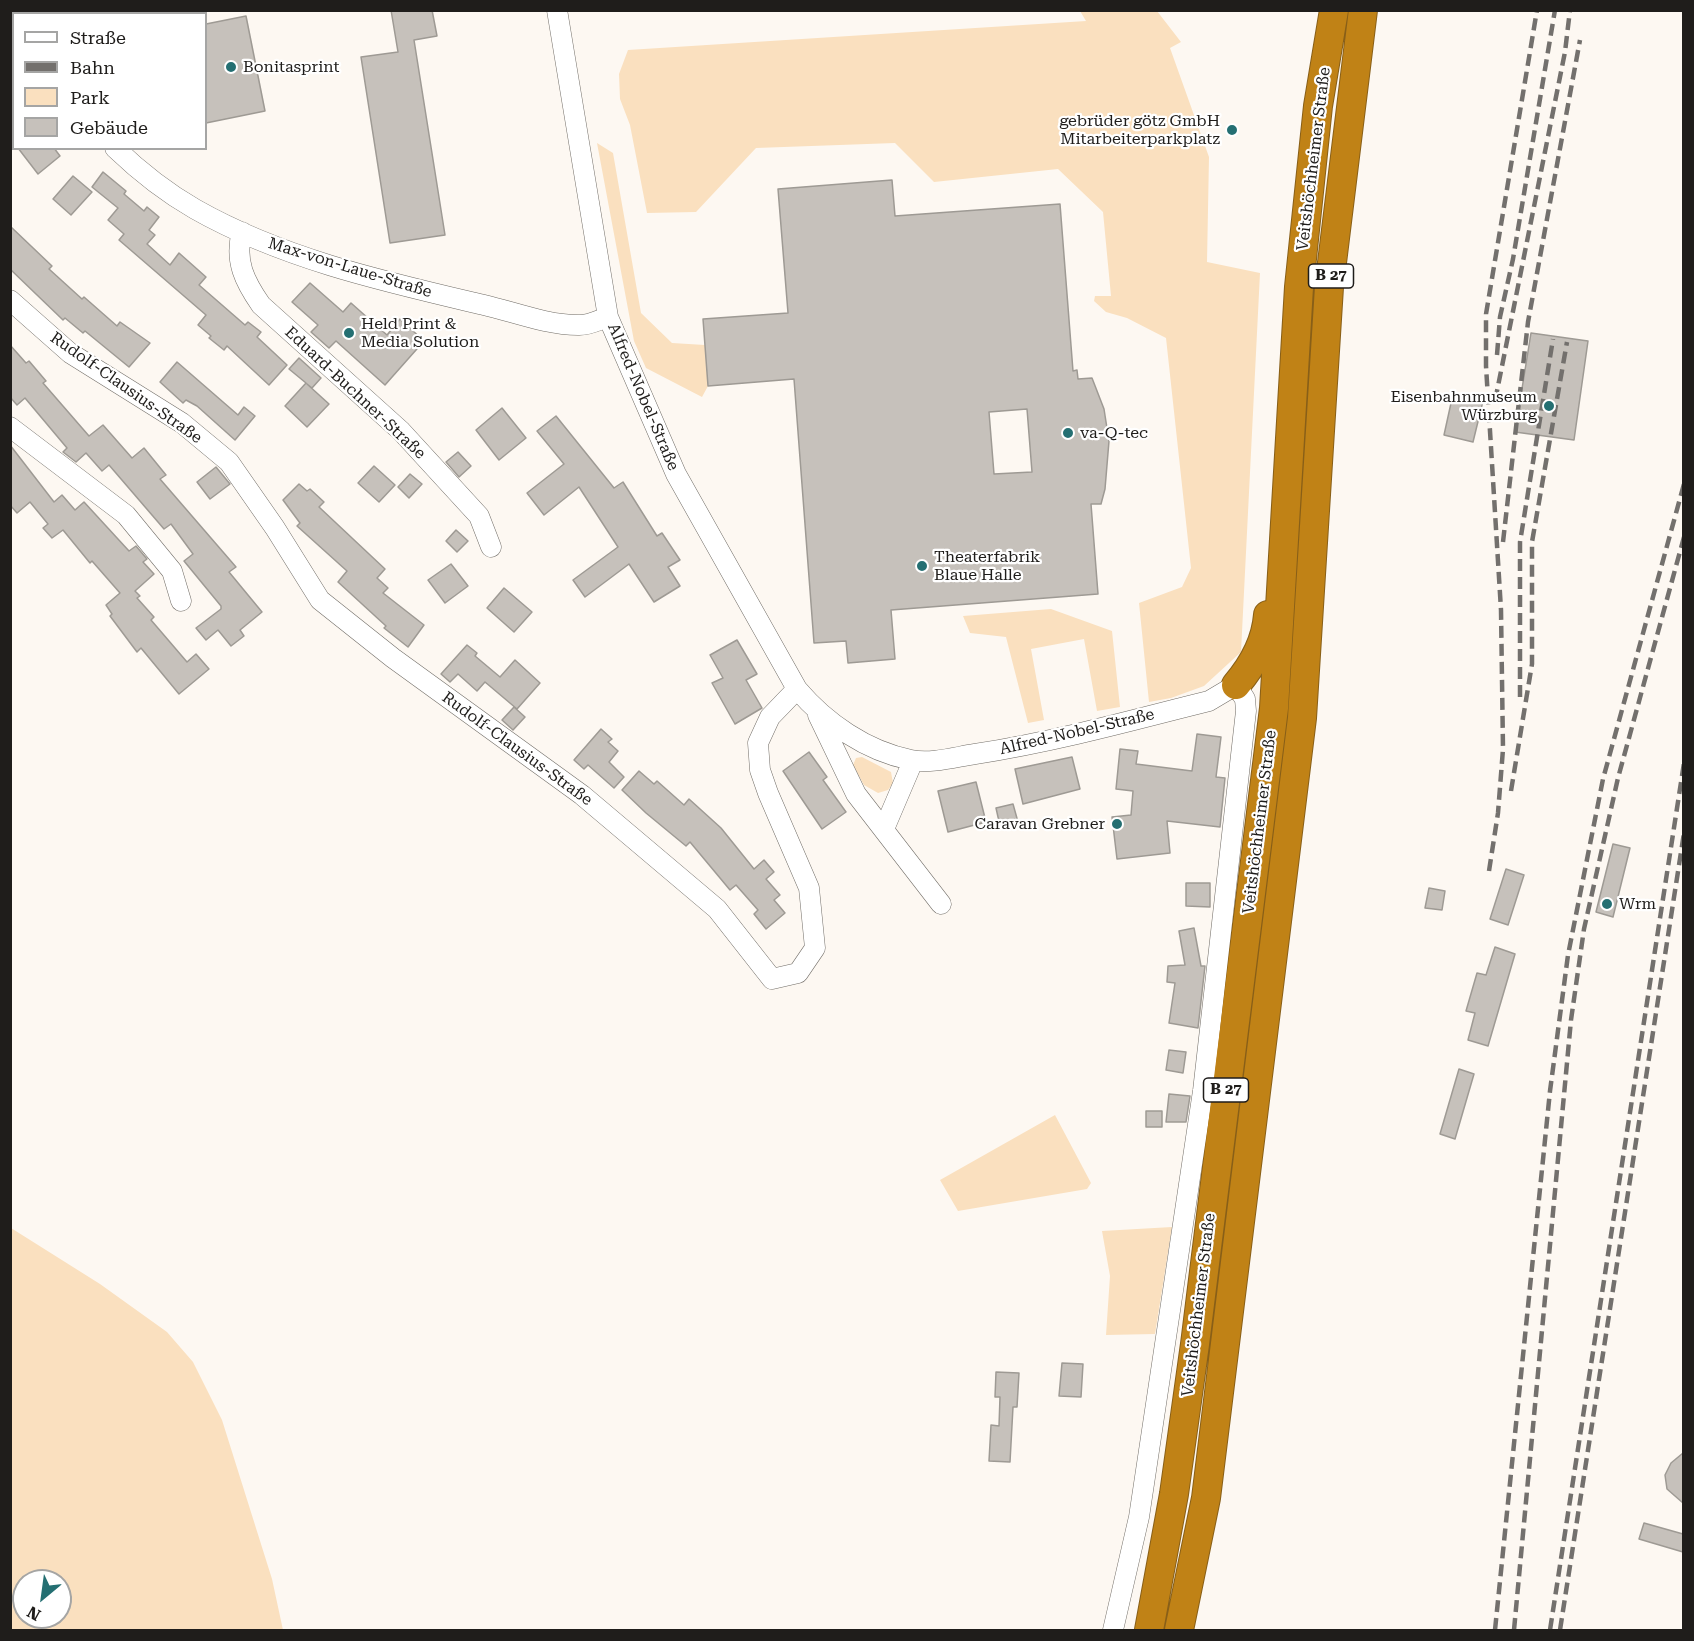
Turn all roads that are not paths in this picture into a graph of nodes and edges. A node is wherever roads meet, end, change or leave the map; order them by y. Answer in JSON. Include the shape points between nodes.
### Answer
{"nodes":[{"id":1,"x":557,"y":10,"type":"edge"},
{"id":2,"x":1334,"y":10,"type":"edge"},
{"id":3,"x":1364,"y":10,"type":"edge"},
{"id":4,"x":117,"y":150,"type":"edge"},
{"id":5,"x":242,"y":232,"type":"junction"},
{"id":6,"x":10,"y":300,"type":"edge"},
{"id":7,"x":608,"y":317,"type":"junction"},
{"id":8,"x":10,"y":427,"type":"edge"},
{"id":9,"x":490,"y":547,"type":"dead end"},
{"id":10,"x":1285,"y":547,"type":"junction"},
{"id":11,"x":181,"y":601,"type":"dead end"},
{"id":12,"x":1236,"y":685,"type":"junction"},
{"id":13,"x":797,"y":689,"type":"junction"},
{"id":14,"x":817,"y":713,"type":"junction"},
{"id":15,"x":913,"y":761,"type":"junction"},
{"id":16,"x":884,"y":830,"type":"junction"},
{"id":17,"x":941,"y":904,"type":"dead end"},
{"id":18,"x":1113,"y":1630,"type":"edge"},
{"id":19,"x":1149,"y":1630,"type":"edge"},
{"id":20,"x":1179,"y":1630,"type":"edge"}],
"edges":[{"from":1,"to":7,"type":"street","name":"Alfred-Nobel-Straße"},
{"from":2,"to":10,"type":"highway","name":"Veitshöchheimer Straße","number":"B 27","via":[[1318,106],[1299,287]]},
{"from":3,"to":20,"type":"highway","name":"Veitshöchheimer Straße","number":"B 27","via":[[1329,287],[1302,718],[1206,1498]]},
{"from":4,"to":5,"type":"street","name":"Max-von-Laue-Straße","via":[[193,208]]},
{"from":5,"to":7,"type":"street","name":"Max-von-Laue-Straße","via":[[305,257],[412,288],[547,320],[579,326]]},
{"from":5,"to":9,"type":"street","name":"Eduard-Buchner-Straße","via":[[238,255],[242,272],[261,305],[400,431],[479,516]]},
{"from":6,"to":13,"type":"street","name":"Rudolf-Clausius-Straße","via":[[70,353],[182,423],[229,462],[320,600],[582,795],[717,909],[772,978],[798,973],[815,948],[809,888],[768,794],[760,770],[758,743],[770,717]]},
{"from":7,"to":13,"type":"street","name":"Alfred-Nobel-Straße","via":[[676,474]]},
{"from":8,"to":11,"type":"street","via":[[126,515],[172,571]]},
{"from":10,"to":12,"type":"highway","via":[[1270,562],[1267,623],[1260,647]]},
{"from":10,"to":19,"type":"highway","name":"Veitshöchheimer Straße","number":"B 27","via":[[1274,708],[1196,1344]]},
{"from":12,"to":15,"type":"street","name":"Alfred-Nobel-Straße","via":[[1209,701],[1124,723],[1023,746]]},
{"from":12,"to":18,"type":"street","name":"Veitshöchheimer Straße","via":[[1245,699],[1246,711],[1203,1091],[1139,1518]]},
{"from":13,"to":14,"type":"street","name":"Alfred-Nobel-Straße"},
{"from":14,"to":15,"type":"street","name":"Alfred-Nobel-Straße","via":[[886,753]]},
{"from":14,"to":16,"type":"street","name":"Alfred-Nobel-Straße","via":[[856,794]]},
{"from":15,"to":16,"type":"street"},
{"from":16,"to":17,"type":"street","name":"Alfred-Nobel-Straße"}]}
